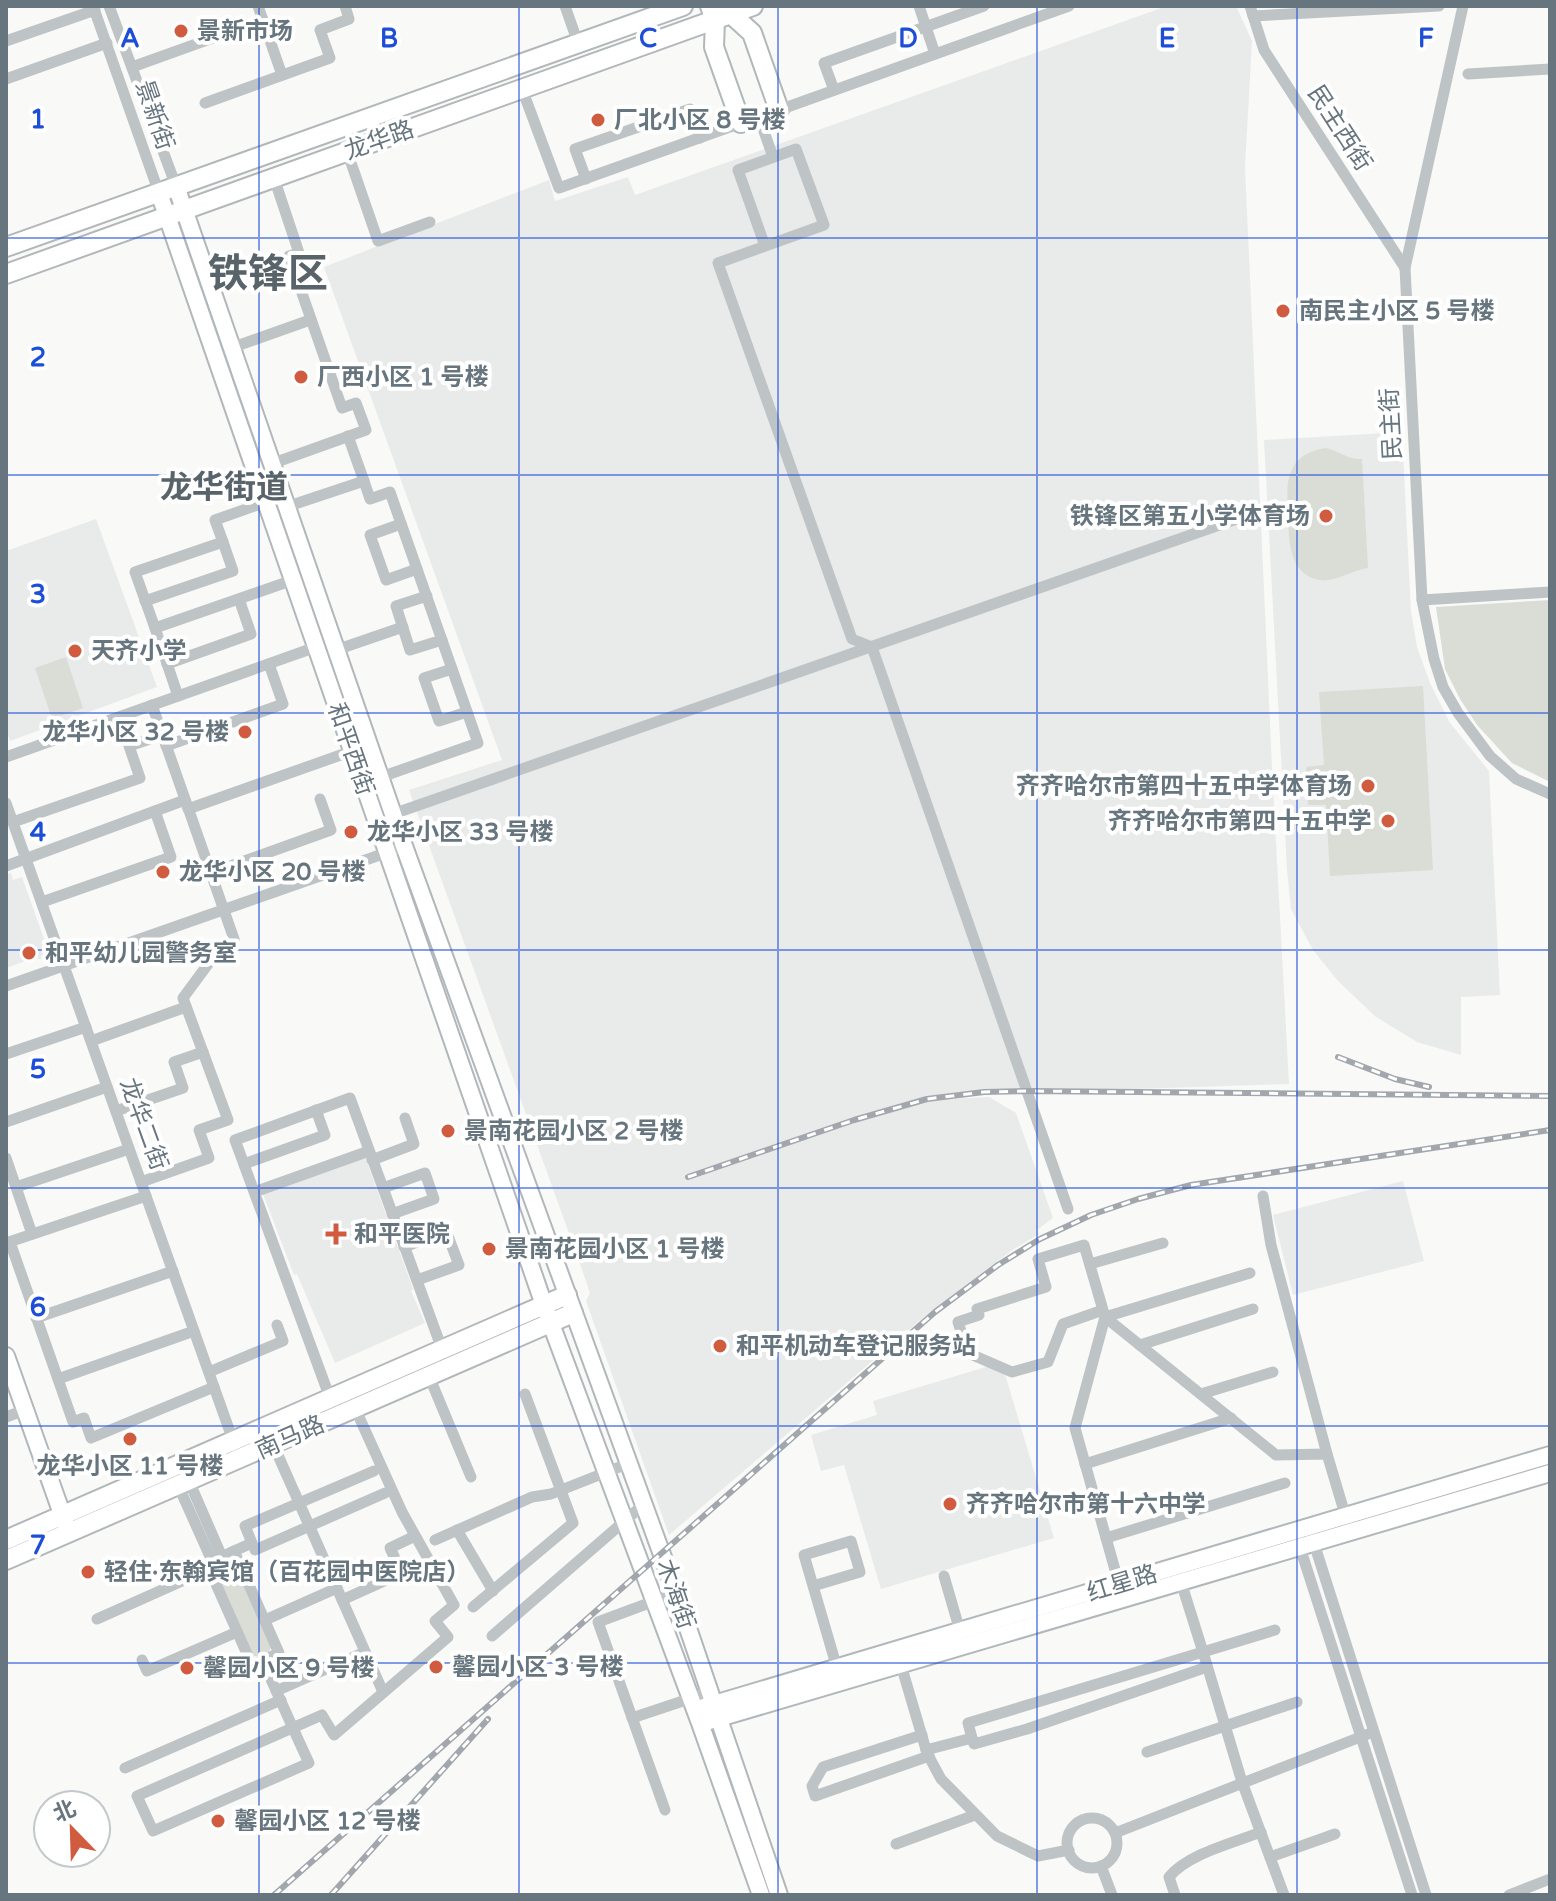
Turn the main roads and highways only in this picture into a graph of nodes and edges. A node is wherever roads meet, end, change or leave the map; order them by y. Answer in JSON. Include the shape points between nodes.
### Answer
{"nodes":[{"id":1,"x":683,"y":6,"type":"edge"},
{"id":2,"x":753,"y":6,"type":"edge"},
{"id":3,"x":721,"y":11,"type":"edge"},
{"id":4,"x":779,"y":110,"type":"road end"},
{"id":5,"x":741,"y":123,"type":"road end"},
{"id":6,"x":168,"y":190,"type":"junction"},
{"id":7,"x":176,"y":213,"type":"junction"},
{"id":8,"x":6,"y":247,"type":"edge"},
{"id":9,"x":6,"y":274,"type":"edge"},
{"id":10,"x":570,"y":1304,"type":"junction"},
{"id":11,"x":544,"y":1305,"type":"junction"},
{"id":12,"x":551,"y":1323,"type":"junction"},
{"id":13,"x":6,"y":1356,"type":"edge"},
{"id":14,"x":238,"y":1453,"type":"junction"},
{"id":15,"x":1550,"y":1455,"type":"edge"},
{"id":16,"x":1550,"y":1473,"type":"edge"},
{"id":17,"x":66,"y":1524,"type":"junction"},
{"id":18,"x":1348,"y":1524,"type":"junction"},
{"id":19,"x":1304,"y":1537,"type":"junction"},
{"id":20,"x":6,"y":1540,"type":"edge"},
{"id":21,"x":6,"y":1560,"type":"edge"},
{"id":22,"x":1121,"y":1591,"type":"junction"},
{"id":23,"x":714,"y":1705,"type":"junction"},
{"id":24,"x":695,"y":1711,"type":"junction"},
{"id":25,"x":761,"y":1895,"type":"edge"},
{"id":26,"x":779,"y":1895,"type":"edge"}],
"edges":[{"from":1,"to":6,"type":"main road","name":"龙华路"},
{"from":2,"to":3,"type":"main road","name":"龙华路"},
{"from":3,"to":4,"type":"main road","via":[[752,33]]},
{"from":3,"to":5,"type":"main road","via":[[714,47]]},
{"from":3,"to":7,"type":"main road","name":"龙华路"},
{"from":6,"to":7,"type":"main road","name":"和平西街"},
{"from":6,"to":8,"type":"main road","name":"龙华路"},
{"from":7,"to":9,"type":"main road","name":"龙华路"},
{"from":7,"to":10,"type":"main road","name":"和平西街","via":[[231,348]]},
{"from":7,"to":11,"type":"main road","name":"和平西街","via":[[266,502]]},
{"from":10,"to":11,"type":"main road","name":"南马路"},
{"from":10,"to":12,"type":"main road","name":"南马路"},
{"from":10,"to":23,"type":"main road","name":"木海街"},
{"from":11,"to":12,"type":"main road","name":"木海街"},
{"from":11,"to":14,"type":"main road","name":"南马路","via":[[330,1398]]},
{"from":12,"to":14,"type":"main road","name":"南马路","via":[[273,1444]]},
{"from":12,"to":24,"type":"main road","name":"木海街"},
{"from":13,"to":17,"type":"main road"},
{"from":14,"to":17,"type":"main road","name":"南马路"},
{"from":14,"to":17,"type":"main road","name":"南马路","via":[[184,1483]]},
{"from":15,"to":18,"type":"main road","name":"红星路"},
{"from":16,"to":18,"type":"main road","name":"红星路"},
{"from":17,"to":20,"type":"main road","name":"南马路"},
{"from":17,"to":21,"type":"main road","name":"南马路"},
{"from":18,"to":19,"type":"main road","name":"红星路"},
{"from":19,"to":22,"type":"main road","name":"红星路"},
{"from":19,"to":22,"type":"main road","name":"红星路","via":[[1181,1582]]},
{"from":22,"to":23,"type":"main road","name":"红星路","via":[[960,1631]]},
{"from":22,"to":23,"type":"main road","name":"红星路","via":[[901,1665]]},
{"from":23,"to":24,"type":"main road","name":"红星路"},
{"from":23,"to":26,"type":"main road","name":"木海街"},
{"from":24,"to":25,"type":"main road","name":"木海街"}]}
